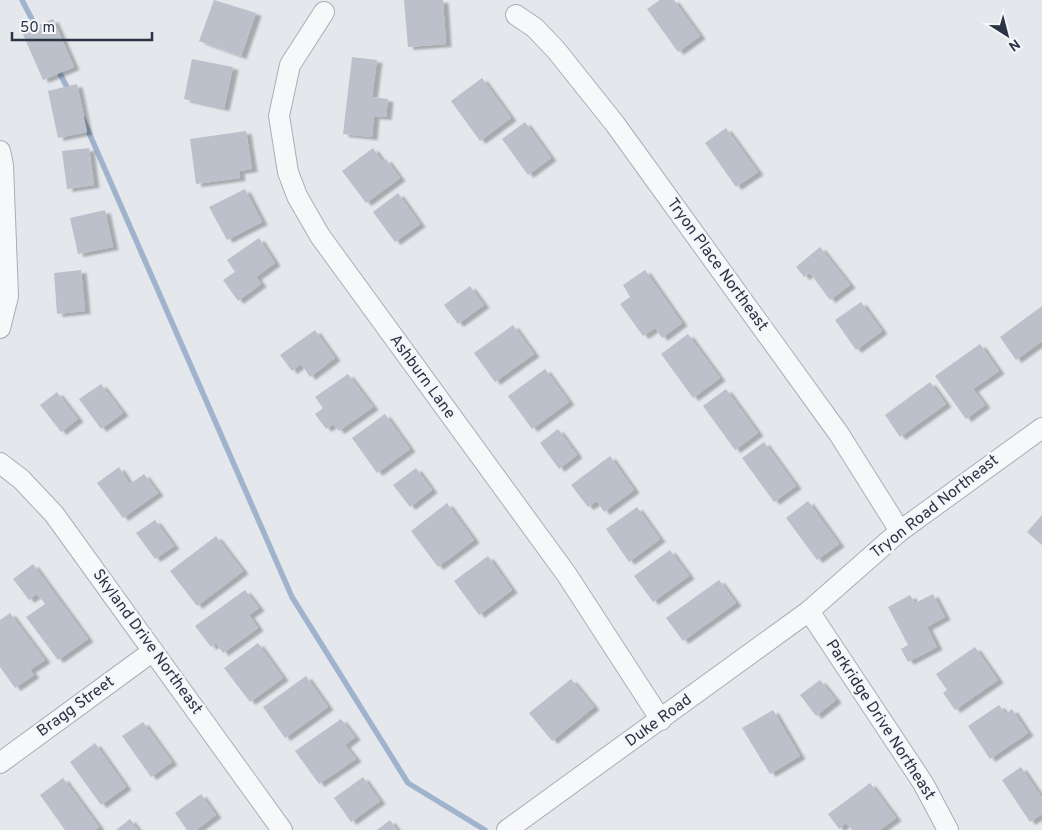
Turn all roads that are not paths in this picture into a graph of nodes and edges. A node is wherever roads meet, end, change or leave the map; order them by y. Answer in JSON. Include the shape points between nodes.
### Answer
{"nodes":[{"id":1,"x":324,"y":12,"type":"dead end"},
{"id":2,"x":516,"y":15,"type":"dead end"},
{"id":3,"x":0,"y":151,"type":"edge"},
{"id":4,"x":0,"y":328,"type":"edge"},
{"id":5,"x":1042,"y":428,"type":"edge"},
{"id":6,"x":0,"y":463,"type":"edge"},
{"id":7,"x":900,"y":531,"type":"junction"},
{"id":8,"x":810,"y":611,"type":"junction"},
{"id":9,"x":153,"y":651,"type":"junction"},
{"id":10,"x":661,"y":720,"type":"junction"},
{"id":11,"x":0,"y":763,"type":"edge"},
{"id":12,"x":282,"y":830,"type":"edge"},
{"id":13,"x":507,"y":830,"type":"edge"},
{"id":14,"x":948,"y":830,"type":"edge"}],
"edges":[{"from":1,"to":10,"type":"street","name":"Ashburn Lane","via":[[290,65],[279,116],[288,172],[297,196],[320,236],[567,575]]},
{"from":2,"to":7,"type":"street","name":"Tryon Place Northeast","via":[[535,28],[556,50],[615,124],[839,434]]},
{"from":3,"to":4,"type":"street","via":[[8,296]]},
{"from":5,"to":7,"type":"street","name":"Tryon Road Northeast"},
{"from":6,"to":9,"type":"street","name":"Skyland Drive Northeast","via":[[21,479],[54,514]]},
{"from":7,"to":8,"type":"street","name":"Tryon Road Northeast"},
{"from":8,"to":10,"type":"street","name":"Duke Road"},
{"from":8,"to":14,"type":"street","name":"Parkridge Drive Northeast","via":[[923,783]]},
{"from":9,"to":11,"type":"street","name":"Bragg Street"},
{"from":9,"to":12,"type":"street","name":"Skyland Drive Northeast"},
{"from":10,"to":13,"type":"street","name":"Duke Road"}]}
